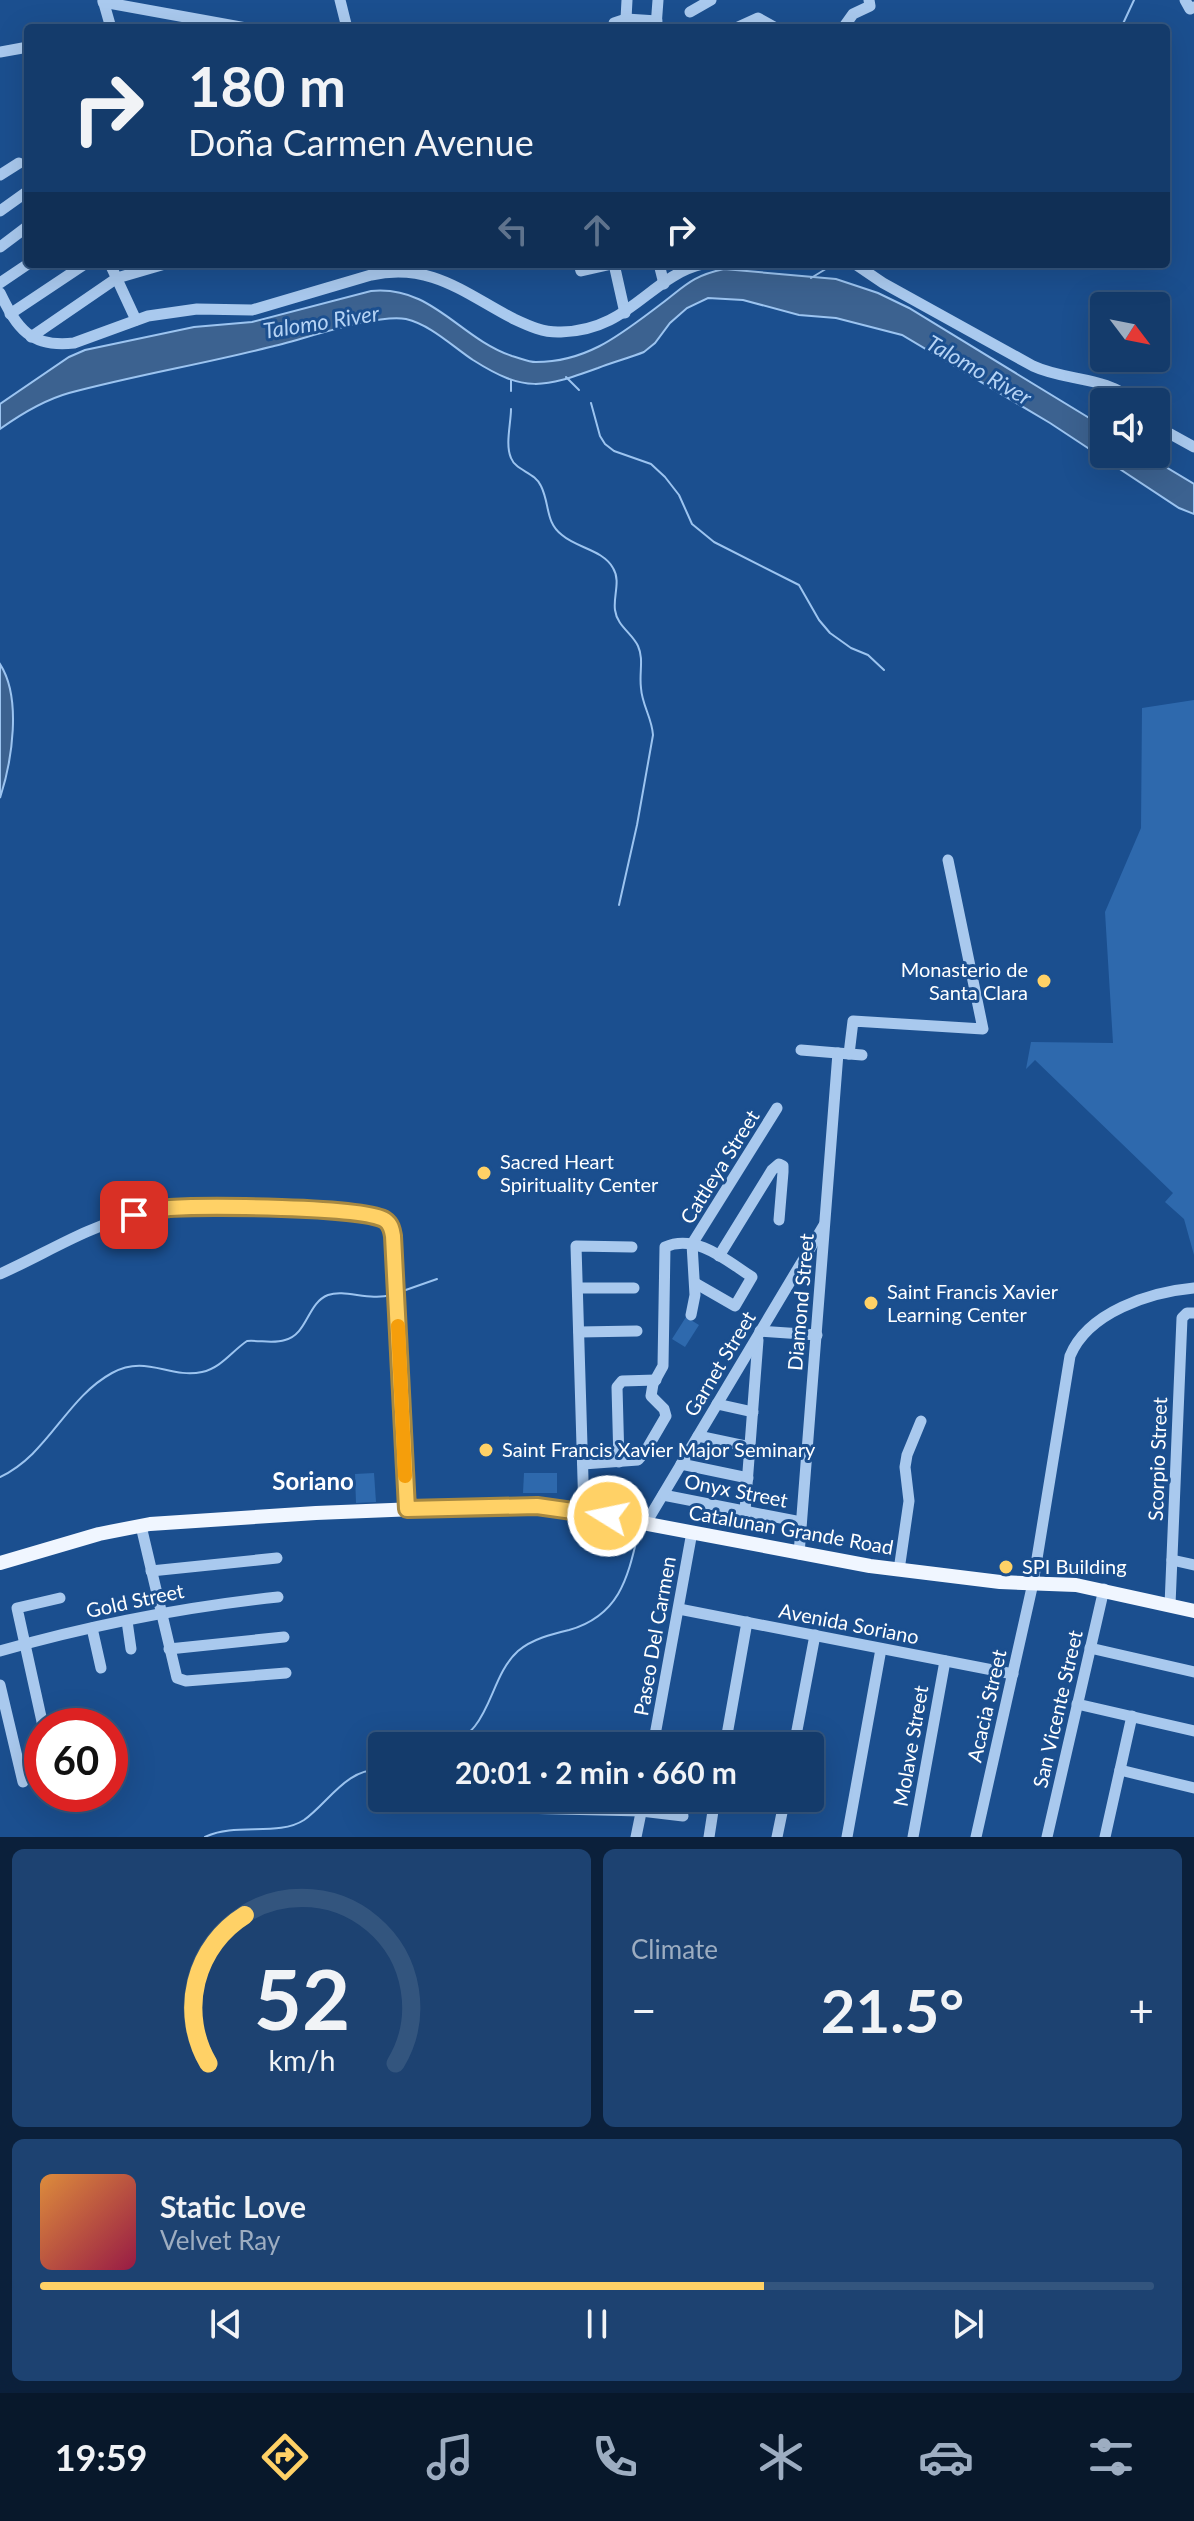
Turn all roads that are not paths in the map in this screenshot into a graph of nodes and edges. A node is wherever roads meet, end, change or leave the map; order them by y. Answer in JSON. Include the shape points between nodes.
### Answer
{"nodes":[{"id":1,"x":340,"y":0,"type":"edge"},
{"id":2,"x":627,"y":0,"type":"edge"},
{"id":3,"x":658,"y":0,"type":"edge"},
{"id":4,"x":711,"y":0,"type":"edge"},
{"id":5,"x":103,"y":1,"type":"edge"},
{"id":6,"x":870,"y":3,"type":"edge"},
{"id":7,"x":690,"y":12,"type":"dead end"},
{"id":8,"x":108,"y":24,"type":"edge"},
{"id":9,"x":225,"y":24,"type":"edge"},
{"id":10,"x":346,"y":24,"type":"edge"},
{"id":11,"x":657,"y":24,"type":"edge"},
{"id":12,"x":745,"y":24,"type":"edge"},
{"id":13,"x":771,"y":24,"type":"edge"},
{"id":14,"x":846,"y":24,"type":"edge"},
{"id":15,"x":24,"y":48,"type":"edge"},
{"id":16,"x":0,"y":52,"type":"edge"},
{"id":17,"x":19,"y":163,"type":"dead end"},
{"id":18,"x":0,"y":175,"type":"edge"},
{"id":19,"x":24,"y":194,"type":"edge"},
{"id":20,"x":0,"y":211,"type":"edge"},
{"id":21,"x":24,"y":229,"type":"edge"},
{"id":22,"x":0,"y":247,"type":"edge"},
{"id":23,"x":24,"y":267,"type":"edge"},
{"id":24,"x":79,"y":268,"type":"edge"},
{"id":25,"x":112,"y":268,"type":"edge"},
{"id":26,"x":151,"y":268,"type":"edge"},
{"id":27,"x":614,"y":268,"type":"edge"},
{"id":28,"x":660,"y":268,"type":"edge"},
{"id":29,"x":689,"y":268,"type":"edge"},
{"id":30,"x":861,"y":268,"type":"edge"},
{"id":31,"x":117,"y":278,"type":"junction"},
{"id":32,"x":0,"y":283,"type":"edge"},
{"id":33,"x":664,"y":284,"type":"junction"},
{"id":34,"x":0,"y":293,"type":"edge"},
{"id":35,"x":625,"y":313,"type":"junction"},
{"id":36,"x":10,"y":314,"type":"junction"},
{"id":37,"x":136,"y":320,"type":"junction"},
{"id":38,"x":31,"y":337,"type":"junction"},
{"id":39,"x":1115,"y":388,"type":"edge"},
{"id":40,"x":1170,"y":434,"type":"edge"},
{"id":41,"x":1194,"y":447,"type":"edge"},
{"id":42,"x":948,"y":860,"type":"dead end"},
{"id":43,"x":801,"y":1050,"type":"dead end"},
{"id":44,"x":844,"y":1054,"type":"junction"},
{"id":45,"x":862,"y":1055,"type":"dead end"},
{"id":46,"x":777,"y":1108,"type":"dead end"},
{"id":47,"x":779,"y":1220,"type":"dead end"},
{"id":48,"x":825,"y":1222,"type":"junction"},
{"id":49,"x":692,"y":1244,"type":"junction"},
{"id":50,"x":632,"y":1247,"type":"dead end"},
{"id":51,"x":719,"y":1256,"type":"junction"},
{"id":52,"x":0,"y":1274,"type":"edge"},
{"id":53,"x":695,"y":1283,"type":"junction"},
{"id":54,"x":578,"y":1288,"type":"junction"},
{"id":55,"x":634,"y":1288,"type":"dead end"},
{"id":56,"x":1194,"y":1288,"type":"edge"},
{"id":57,"x":1189,"y":1314,"type":"edge"},
{"id":58,"x":691,"y":1315,"type":"dead end"},
{"id":59,"x":637,"y":1331,"type":"dead end"},
{"id":60,"x":579,"y":1332,"type":"junction"},
{"id":61,"x":760,"y":1333,"type":"junction"},
{"id":62,"x":817,"y":1335,"type":"junction"},
{"id":63,"x":656,"y":1380,"type":"junction"},
{"id":64,"x":717,"y":1404,"type":"junction"},
{"id":65,"x":753,"y":1412,"type":"junction"},
{"id":66,"x":921,"y":1421,"type":"dead end"},
{"id":67,"x":698,"y":1436,"type":"junction"},
{"id":68,"x":750,"y":1447,"type":"junction"},
{"id":69,"x":619,"y":1462,"type":"junction"},
{"id":70,"x":583,"y":1464,"type":"junction"},
{"id":71,"x":681,"y":1464,"type":"junction"},
{"id":72,"x":748,"y":1478,"type":"junction"},
{"id":73,"x":663,"y":1495,"type":"junction"},
{"id":74,"x":407,"y":1509,"type":"junction"},
{"id":75,"x":745,"y":1511,"type":"junction"},
{"id":76,"x":584,"y":1512,"type":"junction"},
{"id":77,"x":801,"y":1522,"type":"junction"},
{"id":78,"x":646,"y":1523,"type":"junction"},
{"id":79,"x":141,"y":1526,"type":"junction"},
{"id":80,"x":692,"y":1532,"type":"junction"},
{"id":81,"x":799,"y":1554,"type":"junction"},
{"id":82,"x":277,"y":1558,"type":"dead end"},
{"id":83,"x":1172,"y":1560,"type":"junction"},
{"id":84,"x":0,"y":1563,"type":"edge"},
{"id":85,"x":1194,"y":1565,"type":"edge"},
{"id":86,"x":899,"y":1570,"type":"junction"},
{"id":87,"x":151,"y":1571,"type":"junction"},
{"id":88,"x":1033,"y":1583,"type":"junction"},
{"id":89,"x":1104,"y":1589,"type":"junction"},
{"id":90,"x":278,"y":1597,"type":"dead end"},
{"id":91,"x":60,"y":1598,"type":"dead end"},
{"id":92,"x":1170,"y":1605,"type":"junction"},
{"id":93,"x":679,"y":1609,"type":"junction"},
{"id":94,"x":1194,"y":1611,"type":"edge"},
{"id":95,"x":161,"y":1613,"type":"junction"},
{"id":96,"x":127,"y":1621,"type":"junction"},
{"id":97,"x":747,"y":1622,"type":"junction"},
{"id":98,"x":92,"y":1628,"type":"junction"},
{"id":99,"x":815,"y":1635,"type":"junction"},
{"id":100,"x":284,"y":1637,"type":"dead end"},
{"id":101,"x":25,"y":1643,"type":"junction"},
{"id":102,"x":1090,"y":1648,"type":"junction"},
{"id":103,"x":131,"y":1649,"type":"dead end"},
{"id":104,"x":169,"y":1649,"type":"junction"},
{"id":105,"x":881,"y":1649,"type":"junction"},
{"id":106,"x":0,"y":1651,"type":"edge"},
{"id":107,"x":945,"y":1661,"type":"junction"},
{"id":108,"x":101,"y":1668,"type":"dead end"},
{"id":109,"x":1194,"y":1672,"type":"edge"},
{"id":110,"x":286,"y":1673,"type":"dead end"},
{"id":111,"x":1013,"y":1674,"type":"junction"},
{"id":112,"x":0,"y":1685,"type":"edge"},
{"id":113,"x":1077,"y":1704,"type":"junction"},
{"id":114,"x":39,"y":1708,"type":"edge"},
{"id":115,"x":1132,"y":1716,"type":"junction"},
{"id":116,"x":1194,"y":1731,"type":"edge"},
{"id":117,"x":656,"y":1732,"type":"edge"},
{"id":118,"x":727,"y":1732,"type":"edge"},
{"id":119,"x":797,"y":1732,"type":"edge"},
{"id":120,"x":1120,"y":1770,"type":"junction"},
{"id":121,"x":23,"y":1782,"type":"dead end"},
{"id":122,"x":1194,"y":1788,"type":"edge"},
{"id":123,"x":641,"y":1812,"type":"edge"},
{"id":124,"x":649,"y":1812,"type":"edge"},
{"id":125,"x":713,"y":1812,"type":"edge"},
{"id":126,"x":782,"y":1812,"type":"edge"},
{"id":127,"x":683,"y":1816,"type":"dead end"},
{"id":128,"x":636,"y":1837,"type":"edge"},
{"id":129,"x":709,"y":1837,"type":"edge"},
{"id":130,"x":777,"y":1837,"type":"edge"},
{"id":131,"x":847,"y":1837,"type":"edge"},
{"id":132,"x":913,"y":1837,"type":"edge"},
{"id":133,"x":976,"y":1837,"type":"edge"},
{"id":134,"x":1047,"y":1837,"type":"edge"},
{"id":135,"x":1105,"y":1837,"type":"edge"}],
"edges":[{"from":1,"to":10,"type":"street"},
{"from":2,"to":11,"type":"street","via":[[620,21]]},
{"from":3,"to":11,"type":"street"},
{"from":4,"to":7,"type":"street"},
{"from":5,"to":8,"type":"street"},
{"from":5,"to":9,"type":"street"},
{"from":6,"to":14,"type":"street"},
{"from":12,"to":13,"type":"street","via":[[758,18]]},
{"from":15,"to":16,"type":"street"},
{"from":17,"to":18,"type":"street"},
{"from":19,"to":20,"type":"street"},
{"from":21,"to":22,"type":"street"},
{"from":23,"to":32,"type":"street"},
{"from":24,"to":36,"type":"street"},
{"from":25,"to":31,"type":"street"},
{"from":26,"to":31,"type":"street"},
{"from":27,"to":35,"type":"street"},
{"from":28,"to":33,"type":"street"},
{"from":29,"to":33,"type":"street"},
{"from":30,"to":39,"type":"street","via":[[1047,373]]},
{"from":31,"to":37,"type":"street"},
{"from":31,"to":38,"type":"street"},
{"from":33,"to":35,"type":"street"},
{"from":34,"to":36,"type":"street"},
{"from":35,"to":37,"type":"street","via":[[577,331],[541,330],[444,280],[400,270],[252,310],[197,309]]},
{"from":36,"to":38,"type":"street"},
{"from":37,"to":38,"type":"street","via":[[74,343]]},
{"from":40,"to":41,"type":"street"},
{"from":42,"to":44,"type":"street","name":"Diamond Street","via":[[983,1029],[853,1021]]},
{"from":43,"to":44,"type":"street"},
{"from":44,"to":45,"type":"street"},
{"from":44,"to":48,"type":"street","name":"Diamond Street"},
{"from":46,"to":49,"type":"street","name":"Cattleya Street"},
{"from":47,"to":51,"type":"street","via":[[779,1164]]},
{"from":48,"to":61,"type":"street","name":"Garnet Street"},
{"from":48,"to":62,"type":"street","name":"Diamond Street"},
{"from":49,"to":51,"type":"street"},
{"from":49,"to":53,"type":"street"},
{"from":49,"to":63,"type":"street","via":[[668,1245],[663,1251],[663,1366]]},
{"from":50,"to":54,"type":"street","via":[[576,1246]]},
{"from":51,"to":53,"type":"street","via":[[752,1277],[735,1306]]},
{"from":52,"to":74,"type":"street","via":[[94,1227],[169,1208],[304,1209],[384,1219],[393,1236]]},
{"from":53,"to":58,"type":"street"},
{"from":54,"to":55,"type":"street"},
{"from":54,"to":60,"type":"street"},
{"from":56,"to":88,"type":"street","name":"Acacia Street","via":[[1134,1303],[1092,1324],[1078,1340],[1067,1369]]},
{"from":57,"to":83,"type":"street","name":"Scorpio Street"},
{"from":59,"to":60,"type":"street"},
{"from":60,"to":70,"type":"street"},
{"from":61,"to":62,"type":"street"},
{"from":61,"to":64,"type":"street","name":"Garnet Street"},
{"from":61,"to":65,"type":"street"},
{"from":62,"to":77,"type":"street","name":"Diamond Street"},
{"from":63,"to":69,"type":"street","via":[[651,1396],[666,1416],[643,1456]]},
{"from":63,"to":69,"type":"street","via":[[622,1381],[617,1387]]},
{"from":64,"to":65,"type":"street"},
{"from":64,"to":67,"type":"street","name":"Garnet Street"},
{"from":65,"to":68,"type":"street"},
{"from":66,"to":86,"type":"street","via":[[905,1467],[909,1501]]},
{"from":67,"to":68,"type":"street"},
{"from":67,"to":71,"type":"street","name":"Garnet Street"},
{"from":68,"to":72,"type":"street"},
{"from":69,"to":70,"type":"street"},
{"from":70,"to":76,"type":"street"},
{"from":71,"to":72,"type":"street"},
{"from":71,"to":73,"type":"street","name":"Garnet Street"},
{"from":72,"to":75,"type":"street"},
{"from":73,"to":75,"type":"street","name":"Onyx Street"},
{"from":73,"to":78,"type":"street","name":"Garnet Street"},
{"from":74,"to":76,"type":"main road","name":"Catalunan Grande Road","via":[[515,1505]]},
{"from":74,"to":79,"type":"main road","name":"Catalunan Grande Road"},
{"from":75,"to":77,"type":"street","name":"Onyx Street"},
{"from":76,"to":78,"type":"main road","name":"Catalunan Grande Road"},
{"from":77,"to":81,"type":"street","name":"Diamond Street"},
{"from":78,"to":80,"type":"main road","name":"Catalunan Grande Road"},
{"from":79,"to":84,"type":"main road","name":"Catalunan Grande Road"},
{"from":79,"to":87,"type":"street"},
{"from":80,"to":81,"type":"main road","name":"Catalunan Grande Road"},
{"from":80,"to":93,"type":"street","name":"Paseo Del Carmen"},
{"from":81,"to":86,"type":"main road","name":"Catalunan Grande Road"},
{"from":82,"to":87,"type":"street"},
{"from":83,"to":85,"type":"street"},
{"from":83,"to":92,"type":"street","name":"Scorpio Street"},
{"from":86,"to":88,"type":"main road","name":"Catalunan Grande Road"},
{"from":87,"to":95,"type":"street"},
{"from":88,"to":89,"type":"main road","name":"Catalunan Grande Road"},
{"from":88,"to":111,"type":"street","name":"Acacia Street"},
{"from":89,"to":92,"type":"main road","name":"Catalunan Grande Road"},
{"from":89,"to":102,"type":"street","name":"San Vicente Street"},
{"from":90,"to":95,"type":"street","name":"Gold Street"},
{"from":91,"to":101,"type":"street","via":[[17,1608]]},
{"from":92,"to":94,"type":"main road","name":"Catalunan Grande Road"},
{"from":93,"to":97,"type":"street","name":"Avenida Soriano"},
{"from":93,"to":117,"type":"street","name":"Paseo Del Carmen"},
{"from":95,"to":96,"type":"street","name":"Gold Street"},
{"from":95,"to":104,"type":"street"},
{"from":96,"to":98,"type":"street","name":"Gold Street"},
{"from":96,"to":103,"type":"street"},
{"from":97,"to":99,"type":"street","name":"Avenida Soriano"},
{"from":97,"to":118,"type":"street"},
{"from":98,"to":101,"type":"street","name":"Gold Street"},
{"from":98,"to":108,"type":"street"},
{"from":99,"to":105,"type":"street","name":"Avenida Soriano"},
{"from":99,"to":119,"type":"street"},
{"from":100,"to":104,"type":"street"},
{"from":101,"to":106,"type":"street","name":"Gold Street"},
{"from":101,"to":114,"type":"street"},
{"from":102,"to":109,"type":"street"},
{"from":102,"to":113,"type":"street","name":"San Vicente Street"},
{"from":104,"to":110,"type":"street","via":[[179,1680]]},
{"from":105,"to":107,"type":"street","name":"Avenida Soriano"},
{"from":105,"to":131,"type":"street"},
{"from":107,"to":111,"type":"street","name":"Avenida Soriano"},
{"from":107,"to":132,"type":"street","name":"Molave Street"},
{"from":111,"to":133,"type":"street","name":"Acacia Street"},
{"from":112,"to":121,"type":"street"},
{"from":113,"to":115,"type":"street"},
{"from":113,"to":134,"type":"street","name":"San Vicente Street"},
{"from":115,"to":116,"type":"street"},
{"from":115,"to":120,"type":"street"},
{"from":120,"to":122,"type":"street"},
{"from":120,"to":135,"type":"street"},
{"from":123,"to":128,"type":"street"},
{"from":124,"to":127,"type":"street"},
{"from":125,"to":129,"type":"street"},
{"from":126,"to":130,"type":"street"}]}
